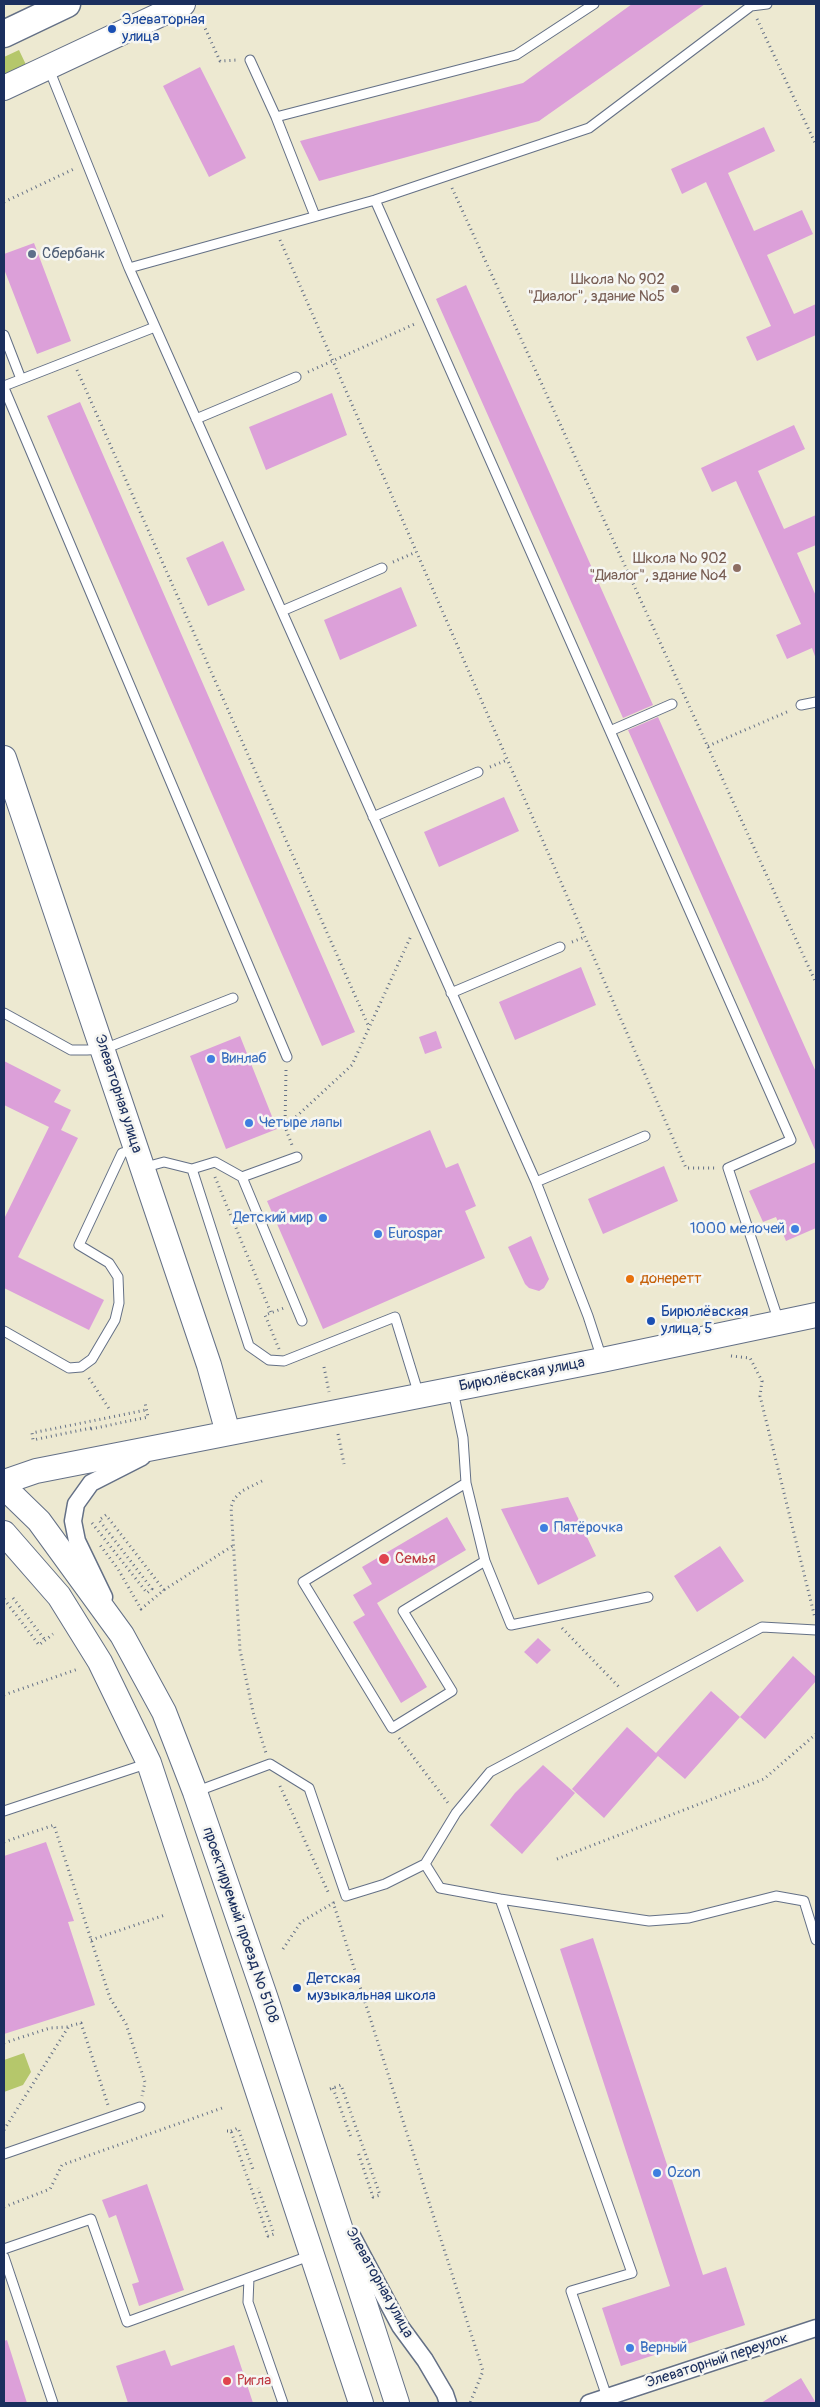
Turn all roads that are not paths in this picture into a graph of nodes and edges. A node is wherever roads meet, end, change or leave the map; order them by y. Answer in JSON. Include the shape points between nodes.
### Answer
{"nodes":[{"id":1,"x":67,"y":4,"type":"edge"},
{"id":2,"x":594,"y":4,"type":"edge"},
{"id":3,"x":766,"y":4,"type":"edge"},
{"id":4,"x":750,"y":5,"type":"edge"},
{"id":5,"x":191,"y":9,"type":"edge"},
{"id":6,"x":4,"y":34,"type":"edge"},
{"id":7,"x":250,"y":60,"type":"road end"},
{"id":8,"x":49,"y":67,"type":"junction"},
{"id":9,"x":4,"y":88,"type":"edge"},
{"id":10,"x":276,"y":117,"type":"junction"},
{"id":11,"x":375,"y":200,"type":"junction"},
{"id":12,"x":315,"y":216,"type":"junction"},
{"id":13,"x":129,"y":268,"type":"junction"},
{"id":14,"x":155,"y":327,"type":"junction"},
{"id":15,"x":4,"y":335,"type":"edge"},
{"id":16,"x":296,"y":377,"type":"road end"},
{"id":17,"x":21,"y":379,"type":"junction"},
{"id":18,"x":4,"y":387,"type":"edge"},
{"id":19,"x":196,"y":419,"type":"junction"},
{"id":20,"x":382,"y":568,"type":"road end"},
{"id":21,"x":282,"y":611,"type":"junction"},
{"id":22,"x":816,"y":702,"type":"edge"},
{"id":23,"x":672,"y":704,"type":"dead end"},
{"id":24,"x":801,"y":705,"type":"road end"},
{"id":25,"x":610,"y":731,"type":"junction"},
{"id":26,"x":4,"y":758,"type":"edge"},
{"id":27,"x":478,"y":772,"type":"road end"},
{"id":28,"x":373,"y":817,"type":"junction"},
{"id":29,"x":560,"y":947,"type":"dead end"},
{"id":30,"x":451,"y":993,"type":"junction"},
{"id":31,"x":233,"y":998,"type":"dead end"},
{"id":32,"x":4,"y":1013,"type":"edge"},
{"id":33,"x":104,"y":1048,"type":"junction"},
{"id":34,"x":287,"y":1056,"type":"road end"},
{"id":35,"x":645,"y":1136,"type":"dead end"},
{"id":36,"x":297,"y":1157,"type":"road end"},
{"id":37,"x":139,"y":1158,"type":"junction"},
{"id":38,"x":192,"y":1169,"type":"junction"},
{"id":39,"x":242,"y":1177,"type":"junction"},
{"id":40,"x":536,"y":1182,"type":"junction"},
{"id":41,"x":816,"y":1315,"type":"edge"},
{"id":42,"x":302,"y":1321,"type":"dead end"},
{"id":43,"x":779,"y":1323,"type":"junction"},
{"id":44,"x":4,"y":1331,"type":"edge"},
{"id":45,"x":602,"y":1360,"type":"junction"},
{"id":46,"x":452,"y":1388,"type":"junction"},
{"id":47,"x":419,"y":1395,"type":"junction"},
{"id":48,"x":228,"y":1433,"type":"junction"},
{"id":49,"x":168,"y":1445,"type":"junction"},
{"id":50,"x":4,"y":1482,"type":"edge"},
{"id":51,"x":466,"y":1483,"type":"junction"},
{"id":52,"x":4,"y":1487,"type":"edge"},
{"id":53,"x":4,"y":1533,"type":"edge"},
{"id":54,"x":485,"y":1562,"type":"junction"},
{"id":55,"x":648,"y":1597,"type":"dead end"},
{"id":56,"x":816,"y":1630,"type":"edge"},
{"id":57,"x":122,"y":1635,"type":"junction"},
{"id":58,"x":149,"y":1763,"type":"junction"},
{"id":59,"x":195,"y":1792,"type":"junction"},
{"id":60,"x":4,"y":1811,"type":"edge"},
{"id":61,"x":425,"y":1864,"type":"junction"},
{"id":62,"x":500,"y":1899,"type":"junction"},
{"id":63,"x":816,"y":1940,"type":"edge"},
{"id":64,"x":140,"y":2107,"type":"road end"},
{"id":65,"x":4,"y":2154,"type":"edge"},
{"id":66,"x":327,"y":2188,"type":"junction"},
{"id":67,"x":4,"y":2249,"type":"edge"},
{"id":68,"x":313,"y":2255,"type":"junction"},
{"id":69,"x":4,"y":2257,"type":"edge"},
{"id":70,"x":249,"y":2278,"type":"junction"},
{"id":71,"x":816,"y":2328,"type":"edge"},
{"id":72,"x":352,"y":2375,"type":"junction"},
{"id":73,"x":608,"y":2400,"type":"edge"},
{"id":74,"x":53,"y":2403,"type":"edge"},
{"id":75,"x":283,"y":2403,"type":"edge"},
{"id":76,"x":354,"y":2403,"type":"edge"},
{"id":77,"x":361,"y":2403,"type":"edge"},
{"id":78,"x":397,"y":2403,"type":"edge"},
{"id":79,"x":448,"y":2403,"type":"edge"},
{"id":80,"x":589,"y":2403,"type":"edge"}],
"edges":[{"from":1,"to":6,"type":"main road"},
{"from":2,"to":10,"type":"lane","via":[[516,55]]},
{"from":3,"to":4,"type":"lane"},
{"from":4,"to":11,"type":"lane","via":[[589,128]]},
{"from":5,"to":8,"type":"main road"},
{"from":7,"to":10,"type":"lane"},
{"from":8,"to":9,"type":"main road"},
{"from":8,"to":13,"type":"lane"},
{"from":10,"to":12,"type":"lane"},
{"from":11,"to":12,"type":"lane"},
{"from":11,"to":25,"type":"lane"},
{"from":12,"to":13,"type":"lane"},
{"from":13,"to":14,"type":"lane"},
{"from":14,"to":17,"type":"lane"},
{"from":14,"to":19,"type":"lane"},
{"from":15,"to":17,"type":"lane"},
{"from":16,"to":19,"type":"lane"},
{"from":17,"to":18,"type":"lane"},
{"from":18,"to":34,"type":"lane"},
{"from":19,"to":21,"type":"lane"},
{"from":20,"to":21,"type":"lane"},
{"from":21,"to":28,"type":"lane"},
{"from":22,"to":24,"type":"lane"},
{"from":23,"to":25,"type":"lane"},
{"from":25,"to":43,"type":"lane","via":[[791,1140],[728,1168]]},
{"from":26,"to":33,"type":"main road","name":"Элеваторная улица"},
{"from":27,"to":28,"type":"lane"},
{"from":28,"to":30,"type":"lane"},
{"from":29,"to":30,"type":"lane"},
{"from":30,"to":40,"type":"lane"},
{"from":31,"to":33,"type":"lane"},
{"from":32,"to":33,"type":"lane","via":[[71,1050]]},
{"from":33,"to":37,"type":"main road","name":"Элеваторная улица"},
{"from":35,"to":40,"type":"lane"},
{"from":36,"to":39,"type":"lane"},
{"from":37,"to":38,"type":"lane"},
{"from":37,"to":44,"type":"lane","via":[[122,1153],[79,1245],[110,1263],[118,1277],[119,1303],[115,1320],[92,1359],[81,1367],[69,1368]]},
{"from":37,"to":48,"type":"main road","name":"Элеваторная улица","via":[[209,1365]]},
{"from":38,"to":39,"type":"lane","via":[[215,1162]]},
{"from":38,"to":47,"type":"lane","via":[[249,1346],[269,1360],[284,1361],[395,1317]]},
{"from":39,"to":42,"type":"lane"},
{"from":40,"to":45,"type":"lane"},
{"from":41,"to":43,"type":"main road","name":"Бирюлёвская улица"},
{"from":43,"to":45,"type":"main road","name":"Бирюлёвская улица"},
{"from":45,"to":46,"type":"main road","name":"Бирюлёвская улица"},
{"from":46,"to":47,"type":"main road","name":"Бирюлёвская улица"},
{"from":46,"to":51,"type":"lane","via":[[463,1438]]},
{"from":47,"to":48,"type":"main road","name":"Бирюлёвская улица"},
{"from":48,"to":49,"type":"main road","name":"Бирюлёвская улица"},
{"from":49,"to":50,"type":"main road","name":"Бирюлёвская улица","via":[[36,1471]]},
{"from":49,"to":57,"type":"street","via":[[91,1483],[80,1496],[74,1512],[77,1541]]},
{"from":51,"to":54,"type":"lane"},
{"from":51,"to":54,"type":"lane","via":[[303,1582],[392,1728],[452,1691],[403,1611]]},
{"from":52,"to":57,"type":"main road","name":"проектируемый проезд № 5108","via":[[40,1521]]},
{"from":53,"to":58,"type":"main road","via":[[59,1596],[100,1662]]},
{"from":54,"to":55,"type":"lane","via":[[511,1625]]},
{"from":56,"to":61,"type":"lane","via":[[762,1627],[490,1772],[456,1813]]},
{"from":57,"to":59,"type":"main road","name":"проектируемый проезд № 5108","via":[[164,1712]]},
{"from":58,"to":60,"type":"lane"},
{"from":58,"to":68,"type":"main road"},
{"from":59,"to":61,"type":"lane","via":[[270,1764],[309,1788],[346,1896],[385,1884]]},
{"from":59,"to":66,"type":"main road","name":"проектируемый проезд № 5108"},
{"from":61,"to":62,"type":"lane","via":[[440,1888]]},
{"from":62,"to":63,"type":"lane","via":[[649,1921],[689,1918],[776,1896],[804,1901]]},
{"from":62,"to":73,"type":"lane","via":[[632,2273],[571,2291]]},
{"from":64,"to":65,"type":"lane"},
{"from":66,"to":78,"type":"main road","name":"проектируемый проезд № 5108"},
{"from":66,"to":79,"type":"street","name":"Элеваторная улица","via":[[400,2326],[430,2368]]},
{"from":67,"to":70,"type":"lane","via":[[91,2219],[127,2322]]},
{"from":68,"to":70,"type":"lane"},
{"from":68,"to":72,"type":"main road"},
{"from":69,"to":74,"type":"lane"},
{"from":70,"to":75,"type":"lane","via":[[248,2302]]},
{"from":71,"to":73,"type":"street","name":"Элеваторный переулок"},
{"from":72,"to":76,"type":"street"},
{"from":72,"to":77,"type":"main road"},
{"from":73,"to":80,"type":"street","name":"Элеваторный переулок"}]}
